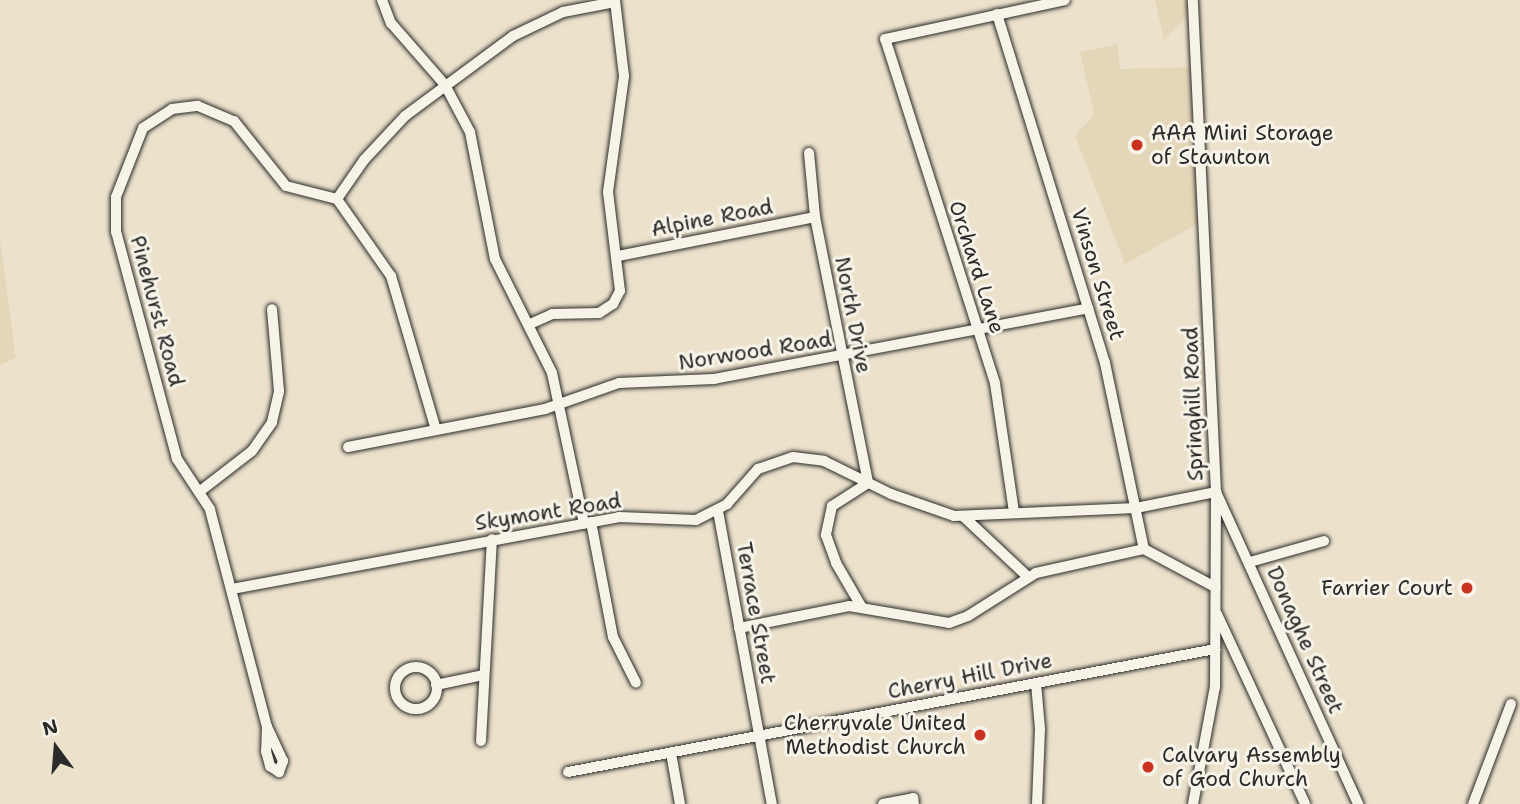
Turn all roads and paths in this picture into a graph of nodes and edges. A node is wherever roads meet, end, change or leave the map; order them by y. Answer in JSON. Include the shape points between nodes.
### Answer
{"nodes":[{"id":1,"x":382,"y":0,"type":"edge"},
{"id":2,"x":1065,"y":0,"type":"edge"},
{"id":3,"x":1193,"y":0,"type":"edge"},
{"id":4,"x":615,"y":1,"type":"edge"},
{"id":5,"x":997,"y":15,"type":"junction"},
{"id":6,"x":445,"y":85,"type":"junction"},
{"id":7,"x":809,"y":153,"type":"dead end"},
{"id":8,"x":337,"y":199,"type":"junction"},
{"id":9,"x":815,"y":217,"type":"junction"},
{"id":10,"x":618,"y":256,"type":"junction"},
{"id":11,"x":1088,"y":308,"type":"junction"},
{"id":12,"x":272,"y":309,"type":"dead end"},
{"id":13,"x":530,"y":324,"type":"junction"},
{"id":14,"x":975,"y":330,"type":"junction"},
{"id":15,"x":841,"y":357,"type":"junction"},
{"id":16,"x":558,"y":404,"type":"junction"},
{"id":17,"x":436,"y":430,"type":"junction"},
{"id":18,"x":348,"y":447,"type":"dead end"},
{"id":19,"x":868,"y":483,"type":"junction"},
{"id":20,"x":199,"y":492,"type":"junction"},
{"id":21,"x":1216,"y":492,"type":"junction"},
{"id":22,"x":1136,"y":509,"type":"junction"},
{"id":23,"x":718,"y":511,"type":"junction"},
{"id":24,"x":1014,"y":512,"type":"junction"},
{"id":25,"x":963,"y":516,"type":"junction"},
{"id":26,"x":588,"y":523,"type":"junction"},
{"id":27,"x":492,"y":539,"type":"junction"},
{"id":28,"x":1324,"y":541,"type":"dead end"},
{"id":29,"x":1144,"y":550,"type":"junction"},
{"id":30,"x":1250,"y":562,"type":"junction"},
{"id":31,"x":1027,"y":576,"type":"junction"},
{"id":32,"x":1215,"y":587,"type":"junction"},
{"id":33,"x":232,"y":589,"type":"junction"},
{"id":34,"x":861,"y":606,"type":"junction"},
{"id":35,"x":1215,"y":610,"type":"junction"},
{"id":36,"x":739,"y":628,"type":"junction"},
{"id":37,"x":1215,"y":649,"type":"junction"},
{"id":38,"x":484,"y":675,"type":"junction"},
{"id":39,"x":636,"y":683,"type":"dead end"},
{"id":40,"x":1036,"y":683,"type":"junction"},
{"id":41,"x":436,"y":685,"type":"junction"},
{"id":42,"x":1511,"y":704,"type":"dead end"},
{"id":43,"x":267,"y":727,"type":"dead end"},
{"id":44,"x":759,"y":736,"type":"junction"},
{"id":45,"x":481,"y":741,"type":"dead end"},
{"id":46,"x":671,"y":753,"type":"junction"},
{"id":47,"x":568,"y":772,"type":"dead end"},
{"id":48,"x":680,"y":804,"type":"edge"},
{"id":49,"x":772,"y":804,"type":"edge"},
{"id":50,"x":883,"y":804,"type":"edge"},
{"id":51,"x":914,"y":804,"type":"edge"},
{"id":52,"x":1037,"y":804,"type":"edge"},
{"id":53,"x":1193,"y":804,"type":"edge"},
{"id":54,"x":1305,"y":804,"type":"edge"},
{"id":55,"x":1358,"y":804,"type":"edge"},
{"id":56,"x":1473,"y":804,"type":"edge"}],
"edges":[{"from":1,"to":6,"type":"street","via":[[391,23]]},
{"from":2,"to":5,"type":"street"},
{"from":3,"to":21,"type":"street","name":"Springhill Road"},
{"from":4,"to":6,"type":"street","via":[[542,20]]},
{"from":4,"to":10,"type":"street","via":[[625,68],[608,185]]},
{"from":5,"to":11,"type":"street","name":"Vinson Street"},
{"from":5,"to":14,"type":"street","name":"Orchard Lane","via":[[885,38]]},
{"from":6,"to":8,"type":"street","via":[[389,131]]},
{"from":6,"to":13,"type":"street","via":[[474,147],[496,262]]},
{"from":7,"to":9,"type":"street","name":"North Drive"},
{"from":8,"to":17,"type":"street","via":[[391,276]]},
{"from":8,"to":20,"type":"street","name":"Pinehurst Road","via":[[286,186],[241,128],[206,107],[180,107],[158,116],[134,141],[118,186],[115,228],[177,459]]},
{"from":9,"to":10,"type":"street","name":"Alpine Road"},
{"from":9,"to":15,"type":"street","name":"North Drive"},
{"from":10,"to":13,"type":"street","via":[[621,288],[609,307],[594,314],[552,314]]},
{"from":11,"to":14,"type":"street","name":"Norwood Road"},
{"from":11,"to":22,"type":"street","name":"Vinson Street","via":[[1105,363]]},
{"from":12,"to":20,"type":"street","via":[[279,391],[272,422],[252,451]]},
{"from":13,"to":16,"type":"street","via":[[549,366]]},
{"from":14,"to":15,"type":"street","name":"Norwood Road"},
{"from":14,"to":24,"type":"street","name":"Orchard Lane","via":[[997,391]]},
{"from":15,"to":16,"type":"street","name":"Norwood Road","via":[[714,379],[619,383]]},
{"from":15,"to":19,"type":"street","name":"North Drive"},
{"from":16,"to":17,"type":"street","name":"Norwood Road"},
{"from":16,"to":26,"type":"street"},
{"from":17,"to":18,"type":"street","name":"Norwood Road"},
{"from":19,"to":23,"type":"street","name":"Skymont Road","via":[[819,460],[782,459],[753,473]]},
{"from":19,"to":25,"type":"street","name":"Skymont Road","via":[[926,507]]},
{"from":19,"to":34,"type":"street","via":[[832,506],[825,523],[831,552]]},
{"from":20,"to":33,"type":"street","name":"Pinehurst Road","via":[[210,509]]},
{"from":21,"to":22,"type":"street","name":"Skymont Road"},
{"from":21,"to":30,"type":"street","name":"Donaghe Street"},
{"from":21,"to":32,"type":"street","name":"Springhill Road"},
{"from":22,"to":24,"type":"street","name":"Skymont Road"},
{"from":22,"to":29,"type":"street","name":"Vinson Street"},
{"from":23,"to":26,"type":"street","name":"Skymont Road","via":[[684,522],[626,517]]},
{"from":23,"to":36,"type":"street","name":"Terrace Street"},
{"from":24,"to":25,"type":"street","name":"Skymont Road"},
{"from":25,"to":31,"type":"street"},
{"from":26,"to":27,"type":"street","name":"Skymont Road"},
{"from":26,"to":39,"type":"street","via":[[613,637]]},
{"from":27,"to":33,"type":"street","name":"Skymont Road"},
{"from":27,"to":38,"type":"street"},
{"from":28,"to":30,"type":"street"},
{"from":29,"to":31,"type":"street"},
{"from":29,"to":32,"type":"street"},
{"from":30,"to":55,"type":"street","name":"Donaghe Street"},
{"from":31,"to":34,"type":"street","via":[[968,617],[949,623],[918,621]]},
{"from":32,"to":35,"type":"street","name":"Springhill Road"},
{"from":33,"to":43,"type":"street","name":"Pinehurst Road"},
{"from":34,"to":36,"type":"street"},
{"from":35,"to":37,"type":"street","name":"Springhill Road"},
{"from":35,"to":54,"type":"street"},
{"from":36,"to":44,"type":"street","name":"Terrace Street"},
{"from":37,"to":40,"type":"street","name":"Cherry Hill Drive"},
{"from":37,"to":53,"type":"street","name":"Springhill Road","via":[[1212,718]]},
{"from":38,"to":41,"type":"street"},
{"from":38,"to":45,"type":"street"},
{"from":40,"to":44,"type":"street","name":"Cherry Hill Drive"},
{"from":40,"to":52,"type":"street","via":[[1040,729]]},
{"from":41,"to":41,"type":"street","via":[[428,672],[413,668],[399,676],[395,691],[404,705],[417,709],[432,701]]},
{"from":42,"to":56,"type":"street"},
{"from":44,"to":46,"type":"street","name":"Cherry Hill Drive"},
{"from":44,"to":49,"type":"street","name":"Terrace Street"},
{"from":46,"to":47,"type":"street","name":"Cherry Hill Drive"},
{"from":46,"to":48,"type":"street"},
{"from":50,"to":51,"type":"street","via":[[913,798]]}]}
